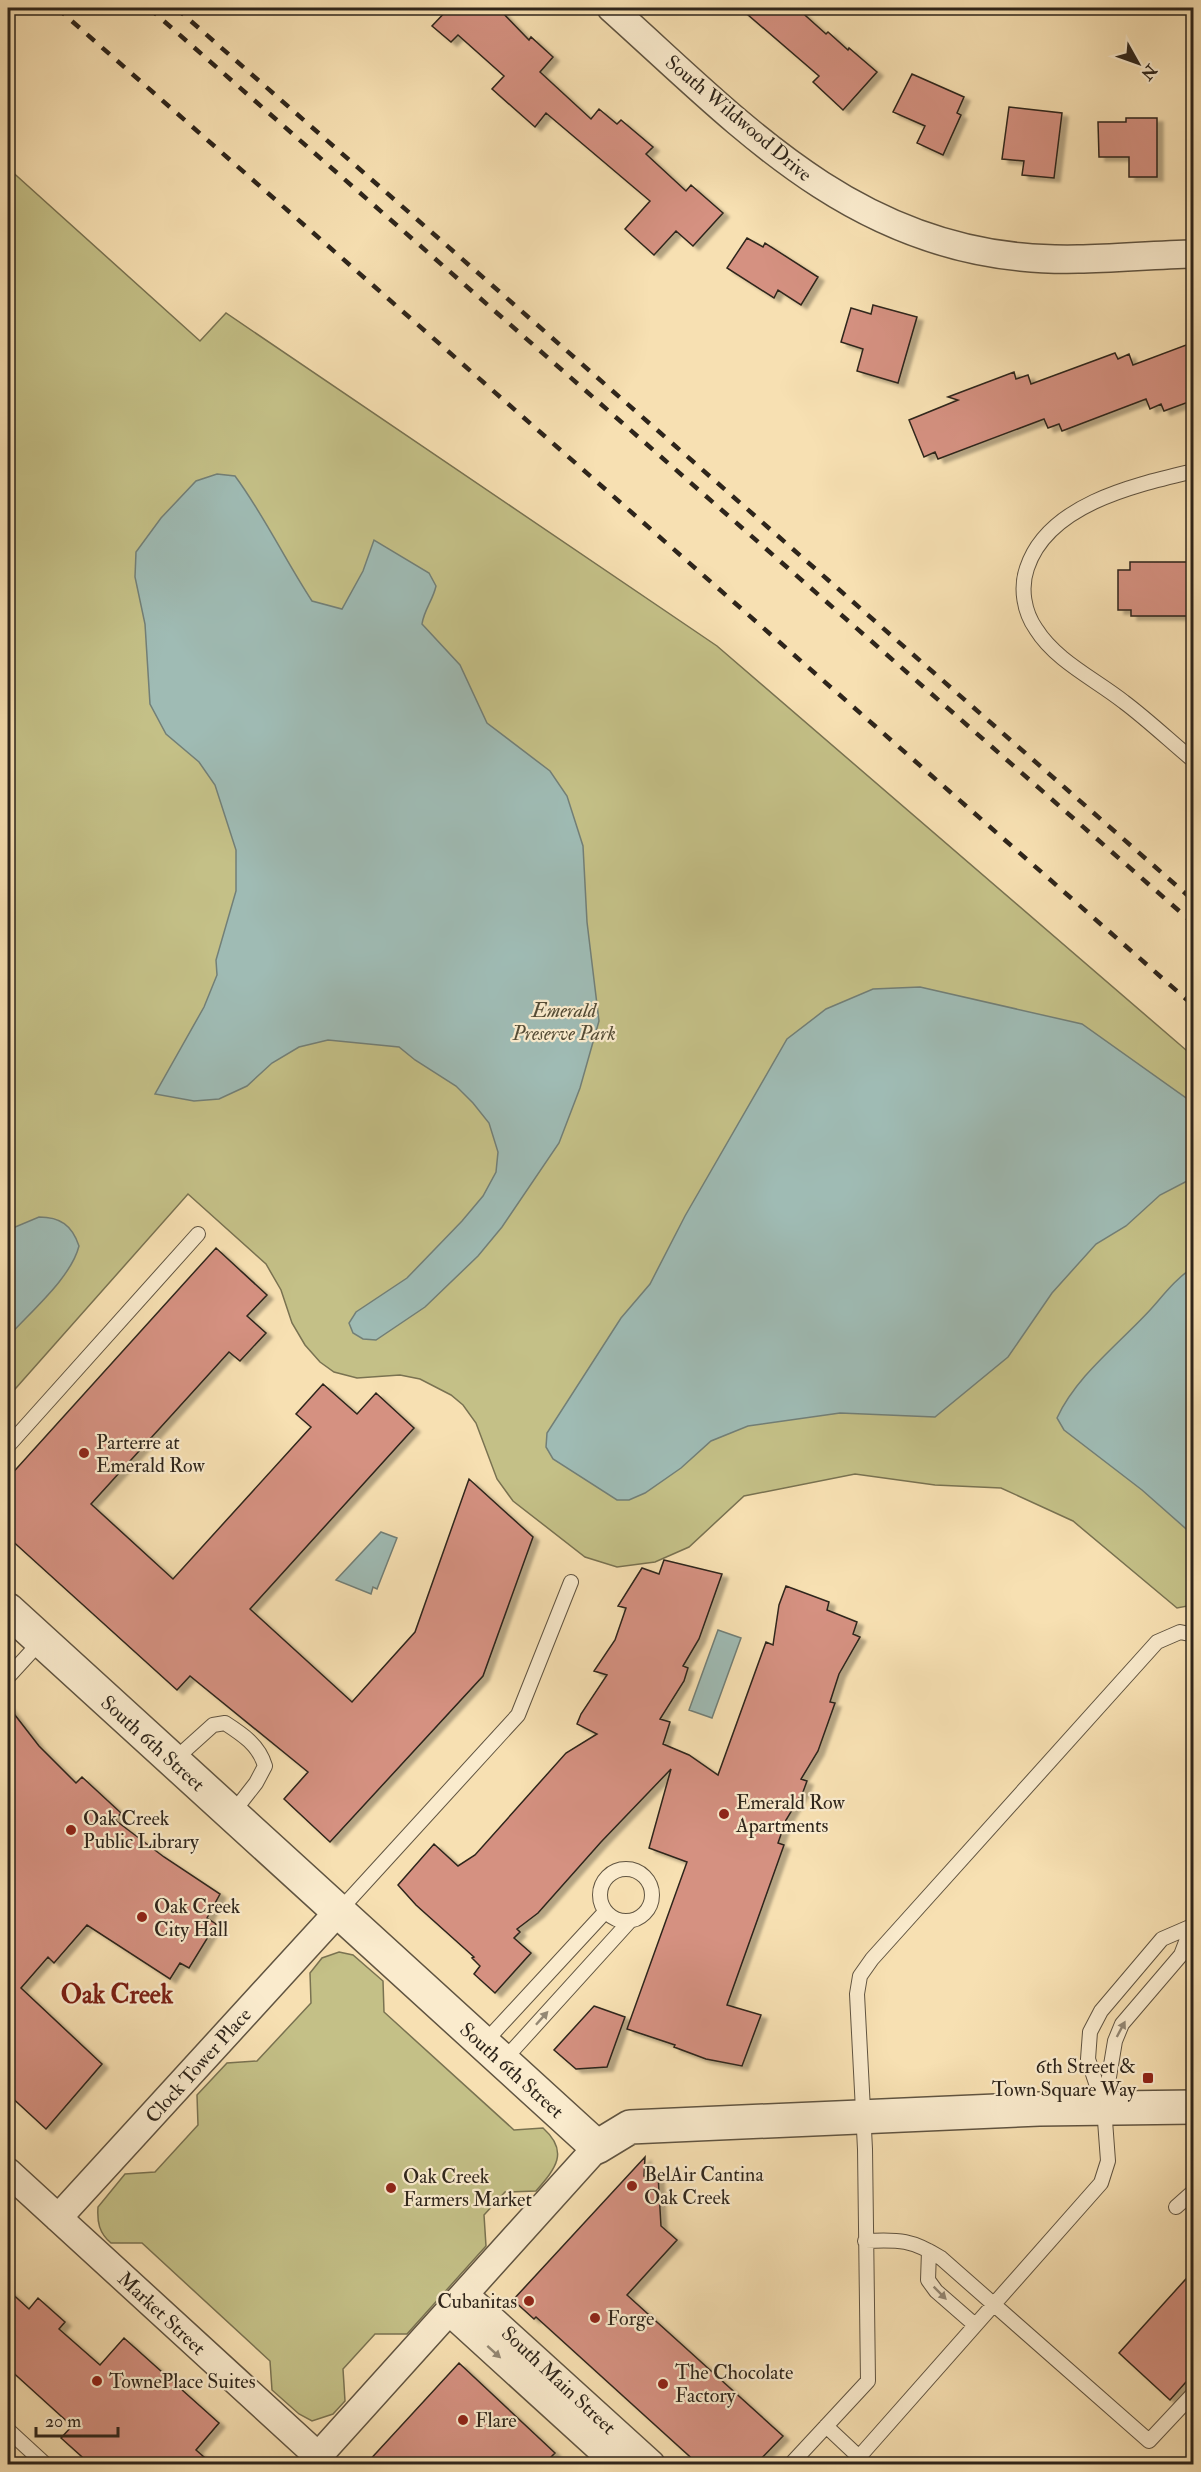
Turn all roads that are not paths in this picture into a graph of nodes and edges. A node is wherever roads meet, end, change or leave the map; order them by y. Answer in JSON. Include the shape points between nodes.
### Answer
{"nodes":[{"id":1,"x":611,"y":8,"type":"edge"},
{"id":2,"x":1194,"y":254,"type":"edge"},
{"id":3,"x":1194,"y":471,"type":"edge"},
{"id":4,"x":1194,"y":761,"type":"edge"},
{"id":5,"x":198,"y":1234,"type":"dead end"},
{"id":6,"x":8,"y":1446,"type":"edge"},
{"id":7,"x":572,"y":1582,"type":"dead end"},
{"id":8,"x":8,"y":1610,"type":"edge"},
{"id":9,"x":1194,"y":1635,"type":"edge"},
{"id":10,"x":41,"y":1641,"type":"junction"},
{"id":11,"x":8,"y":1677,"type":"edge"},
{"id":12,"x":173,"y":1762,"type":"junction"},
{"id":13,"x":231,"y":1815,"type":"junction"},
{"id":14,"x":605,"y":1912,"type":"junction"},
{"id":15,"x":337,"y":1913,"type":"junction"},
{"id":16,"x":629,"y":1922,"type":"junction"},
{"id":17,"x":1193,"y":1925,"type":"edge"},
{"id":18,"x":493,"y":2052,"type":"junction"},
{"id":19,"x":1104,"y":2106,"type":"junction"},
{"id":20,"x":1159,"y":2106,"type":"junction"},
{"id":21,"x":1194,"y":2106,"type":"edge"},
{"id":22,"x":863,"y":2116,"type":"junction"},
{"id":23,"x":1194,"y":2124,"type":"edge"},
{"id":24,"x":597,"y":2147,"type":"junction"},
{"id":25,"x":8,"y":2172,"type":"edge"},
{"id":26,"x":1194,"y":2191,"type":"edge"},
{"id":27,"x":1176,"y":2207,"type":"dead end"},
{"id":28,"x":58,"y":2218,"type":"junction"},
{"id":29,"x":865,"y":2241,"type":"junction"},
{"id":30,"x":929,"y":2251,"type":"junction"},
{"id":31,"x":995,"y":2303,"type":"junction"},
{"id":32,"x":458,"y":2304,"type":"junction"},
{"id":33,"x":975,"y":2325,"type":"junction"},
{"id":34,"x":1194,"y":2393,"type":"edge"},
{"id":35,"x":826,"y":2426,"type":"junction"},
{"id":36,"x":8,"y":2430,"type":"edge"},
{"id":37,"x":315,"y":2460,"type":"edge"},
{"id":38,"x":45,"y":2464,"type":"edge"},
{"id":39,"x":617,"y":2464,"type":"edge"},
{"id":40,"x":651,"y":2464,"type":"edge"},
{"id":41,"x":791,"y":2464,"type":"edge"}],
"edges":[{"from":1,"to":2,"type":"street","name":"South Wildwood Drive","via":[[786,163],[860,209],[903,230],[936,242],[1023,258]]},
{"from":3,"to":4,"type":"lane","via":[[1097,501],[1067,518],[1032,553],[1023,580],[1025,602],[1035,629],[1055,651],[1125,702]]},
{"from":5,"to":6,"type":"lane"},
{"from":7,"to":15,"type":"lane","via":[[519,1715]]},
{"from":8,"to":10,"type":"street","name":"South 6th Street"},
{"from":9,"to":22,"type":"lane","via":[[1179,1632],[1157,1642],[860,1976],[857,1994]]},
{"from":10,"to":11,"type":"lane"},
{"from":10,"to":12,"type":"street","name":"South 6th Street"},
{"from":12,"to":13,"type":"street","name":"South 6th Street"},
{"from":12,"to":13,"type":"lane","via":[[213,1725],[225,1723],[241,1733],[261,1753],[265,1766]]},
{"from":13,"to":15,"type":"street","name":"South 6th Street"},
{"from":14,"to":16,"type":"lane"},
{"from":14,"to":16,"type":"lane","via":[[600,1896],[605,1880],[618,1870],[636,1871],[649,1882],[652,1899],[644,1914]]},
{"from":14,"to":18,"type":"lane"},
{"from":15,"to":18,"type":"street","name":"South 6th Street"},
{"from":15,"to":28,"type":"street","name":"Clock Tower Place"},
{"from":18,"to":16,"type":"lane","one_way":true},
{"from":19,"to":17,"type":"lane","one_way":true,"via":[[1115,2041],[1122,2024],[1181,1955]]},
{"from":17,"to":19,"type":"lane","via":[[1162,1939],[1101,2011],[1090,2032],[1088,2059]]},
{"from":18,"to":24,"type":"street","name":"South 6th Street"},
{"from":19,"to":20,"type":"street"},
{"from":19,"to":22,"type":"street"},
{"from":19,"to":31,"type":"lane","via":[[1108,2161],[1101,2183]]},
{"from":20,"to":21,"type":"street"},
{"from":20,"to":23,"type":"street"},
{"from":22,"to":24,"type":"street","via":[[630,2127]]},
{"from":22,"to":29,"type":"lane"},
{"from":24,"to":32,"type":"street"},
{"from":25,"to":28,"type":"street","name":"Market Street"},
{"from":26,"to":27,"type":"lane"},
{"from":28,"to":37,"type":"street","name":"Market Street"},
{"from":29,"to":30,"type":"lane","via":[[895,2239]]},
{"from":29,"to":35,"type":"lane","via":[[868,2381]]},
{"from":30,"to":31,"type":"lane"},
{"from":30,"to":33,"type":"lane","one_way":true,"via":[[928,2280]]},
{"from":31,"to":33,"type":"lane"},
{"from":31,"to":34,"type":"lane","via":[[1149,2441]]},
{"from":32,"to":37,"type":"street"},
{"from":32,"to":39,"type":"street","name":"South Main Street","one_way":true},
{"from":32,"to":40,"type":"street","name":"South Main Street"},
{"from":33,"to":35,"type":"lane","via":[[859,2457]]},
{"from":35,"to":41,"type":"lane"},
{"from":36,"to":38,"type":"lane"}]}
